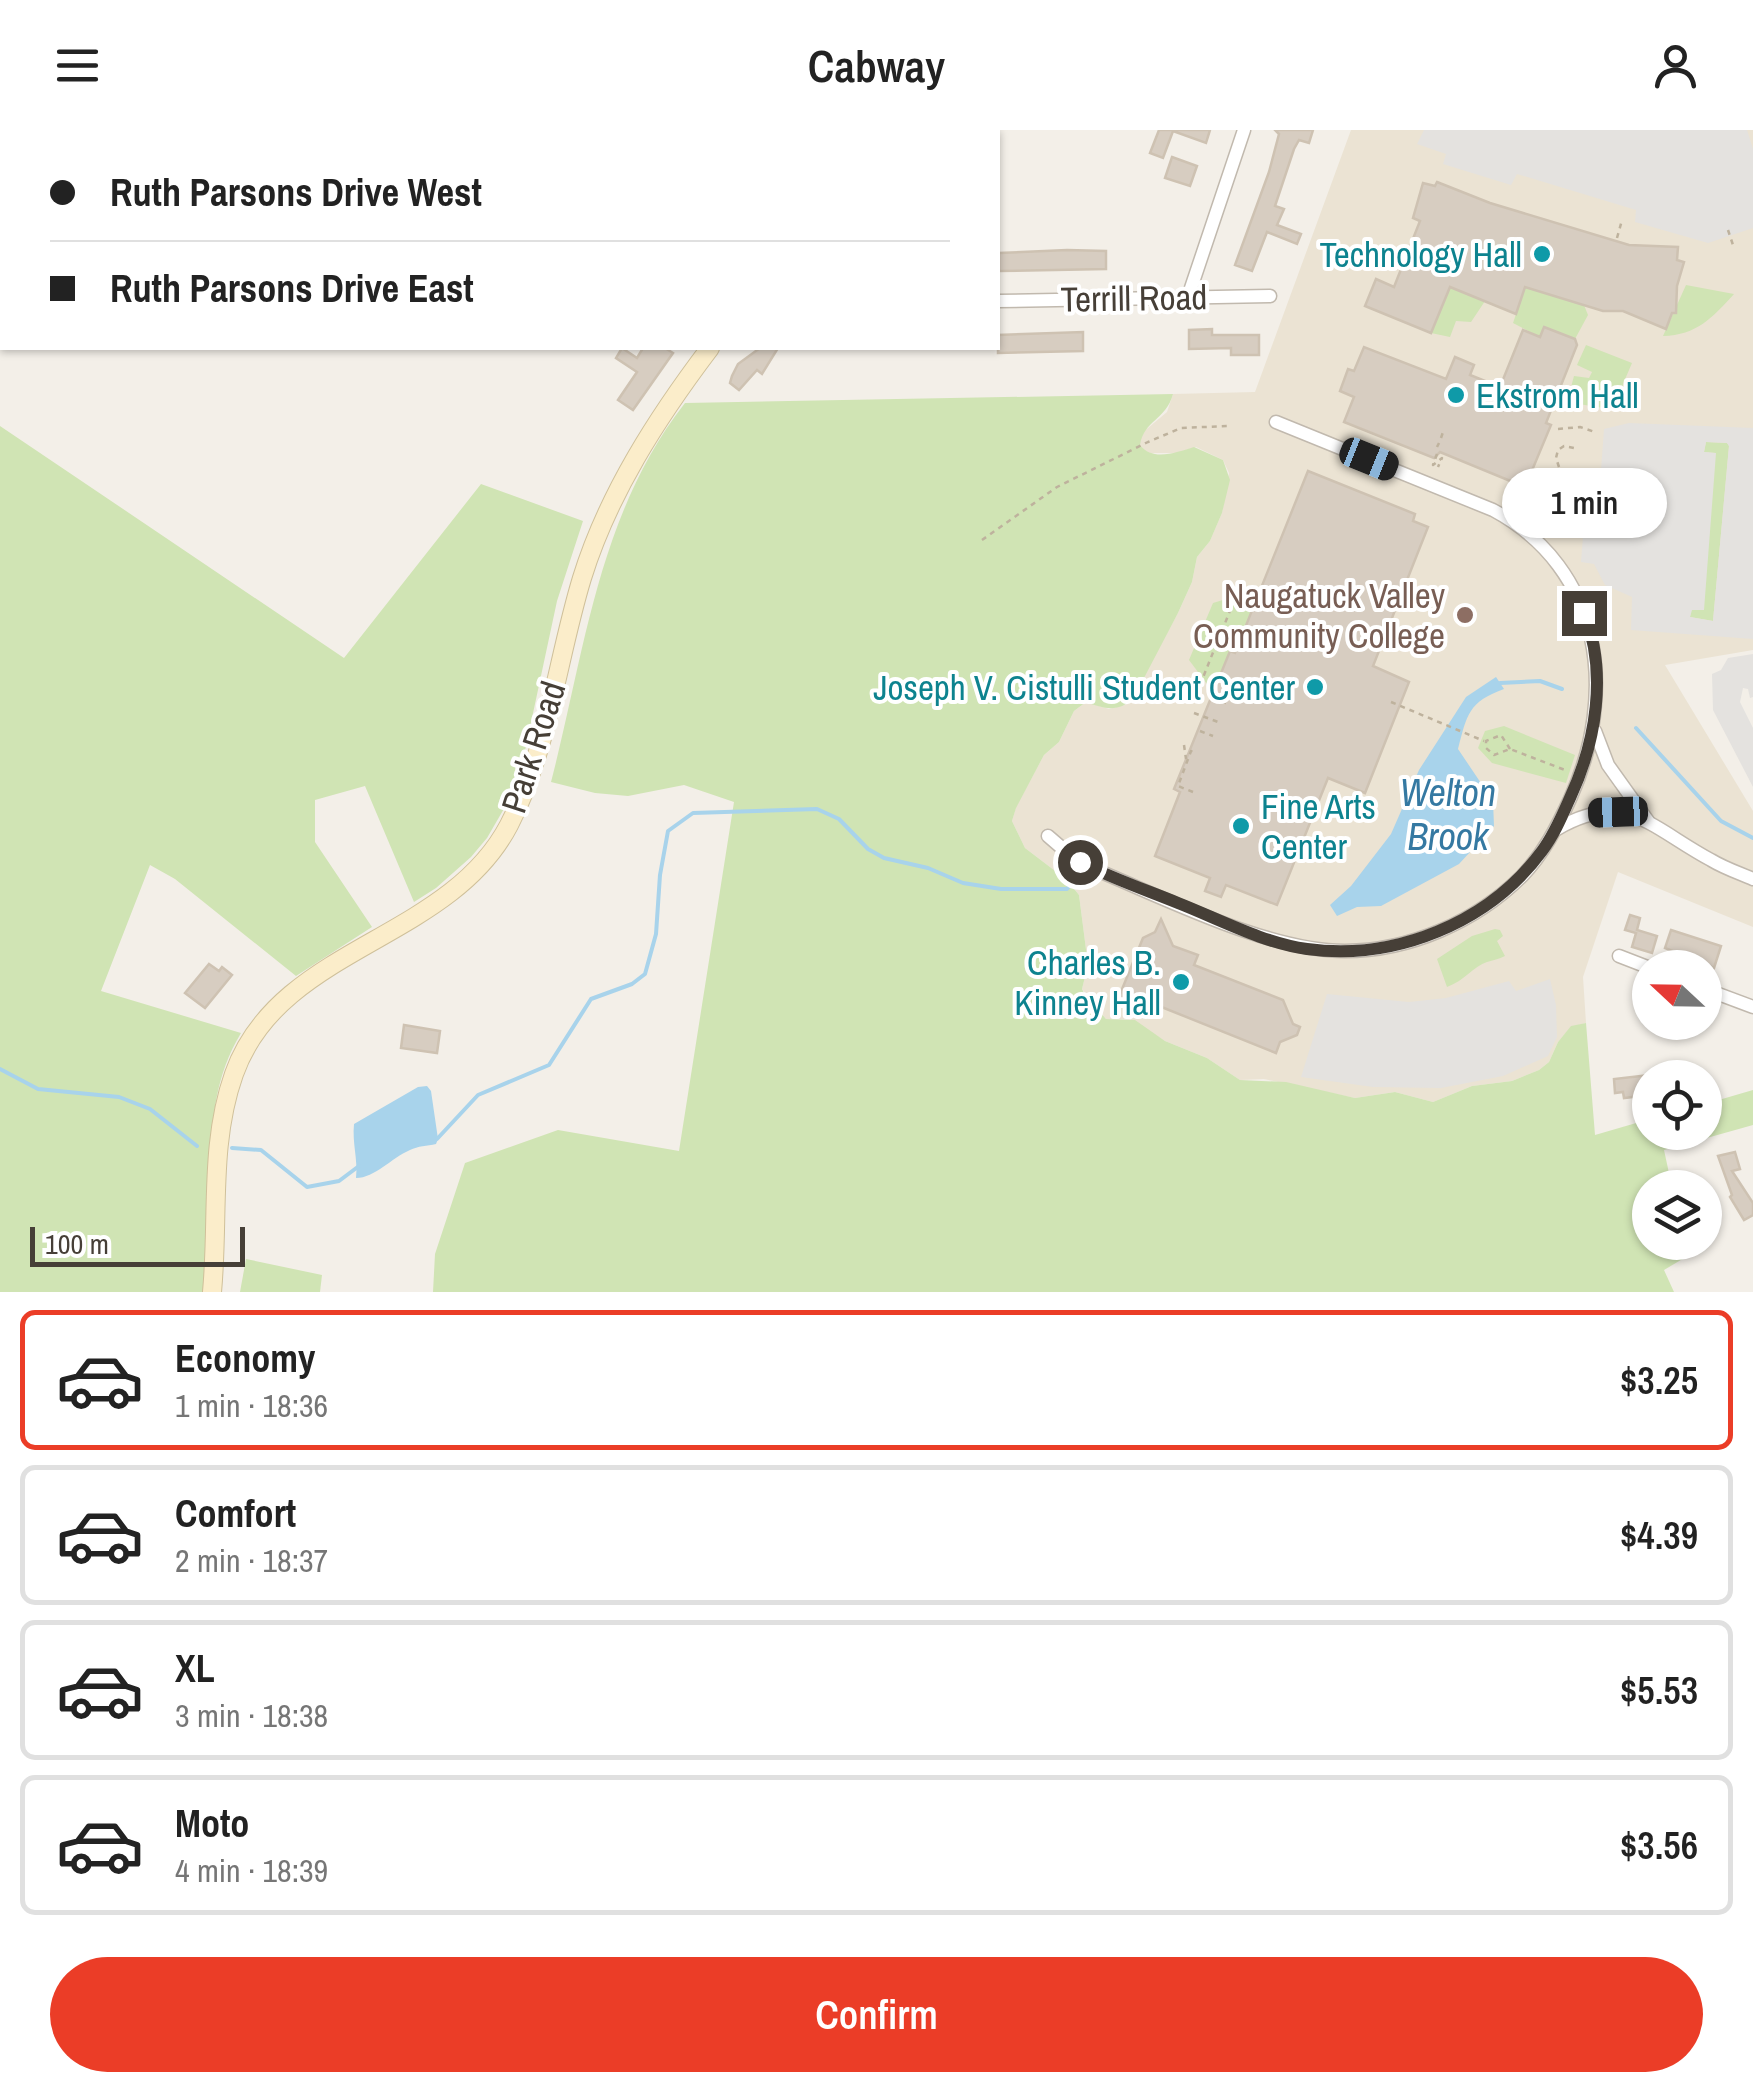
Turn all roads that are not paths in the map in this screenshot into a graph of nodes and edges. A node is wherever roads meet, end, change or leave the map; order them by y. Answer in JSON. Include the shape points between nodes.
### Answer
{"nodes":[{"id":1,"x":1244,"y":130,"type":"edge"},
{"id":2,"x":1188,"y":296,"type":"junction"},
{"id":3,"x":1270,"y":296,"type":"dead end"},
{"id":4,"x":1000,"y":302,"type":"edge"},
{"id":5,"x":709,"y":350,"type":"edge"},
{"id":6,"x":1276,"y":422,"type":"dead end"},
{"id":7,"x":1594,"y":731,"type":"junction"},
{"id":8,"x":1648,"y":821,"type":"junction"},
{"id":9,"x":1556,"y":829,"type":"junction"},
{"id":10,"x":1048,"y":836,"type":"dead end"},
{"id":11,"x":1753,"y":880,"type":"edge"},
{"id":12,"x":1619,"y":956,"type":"dead end"},
{"id":13,"x":1632,"y":961,"type":"edge"},
{"id":14,"x":1722,"y":995,"type":"edge"},
{"id":15,"x":1753,"y":1007,"type":"edge"},
{"id":16,"x":212,"y":1292,"type":"edge"}],
"edges":[{"from":1,"to":2,"type":"street"},
{"from":2,"to":3,"type":"street","name":"Terrill Road"},
{"from":2,"to":4,"type":"street","name":"Terrill Road"},
{"from":5,"to":16,"type":"main road","name":"Park Road","via":[[643,446],[597,534],[544,738],[500,838],[454,891],[304,982],[247,1046],[220,1129]]},
{"from":6,"to":7,"type":"street","via":[[1480,503],[1526,528],[1566,574],[1588,622]]},
{"from":7,"to":8,"type":"street","via":[[1608,765]]},
{"from":7,"to":9,"type":"street"},
{"from":8,"to":9,"type":"street","via":[[1618,812],[1587,813]]},
{"from":8,"to":11,"type":"street"},
{"from":9,"to":10,"type":"street","via":[[1523,874],[1468,916],[1428,936],[1347,951],[1264,937],[1094,869]]},
{"from":12,"to":13,"type":"street"},
{"from":14,"to":15,"type":"street"}]}
